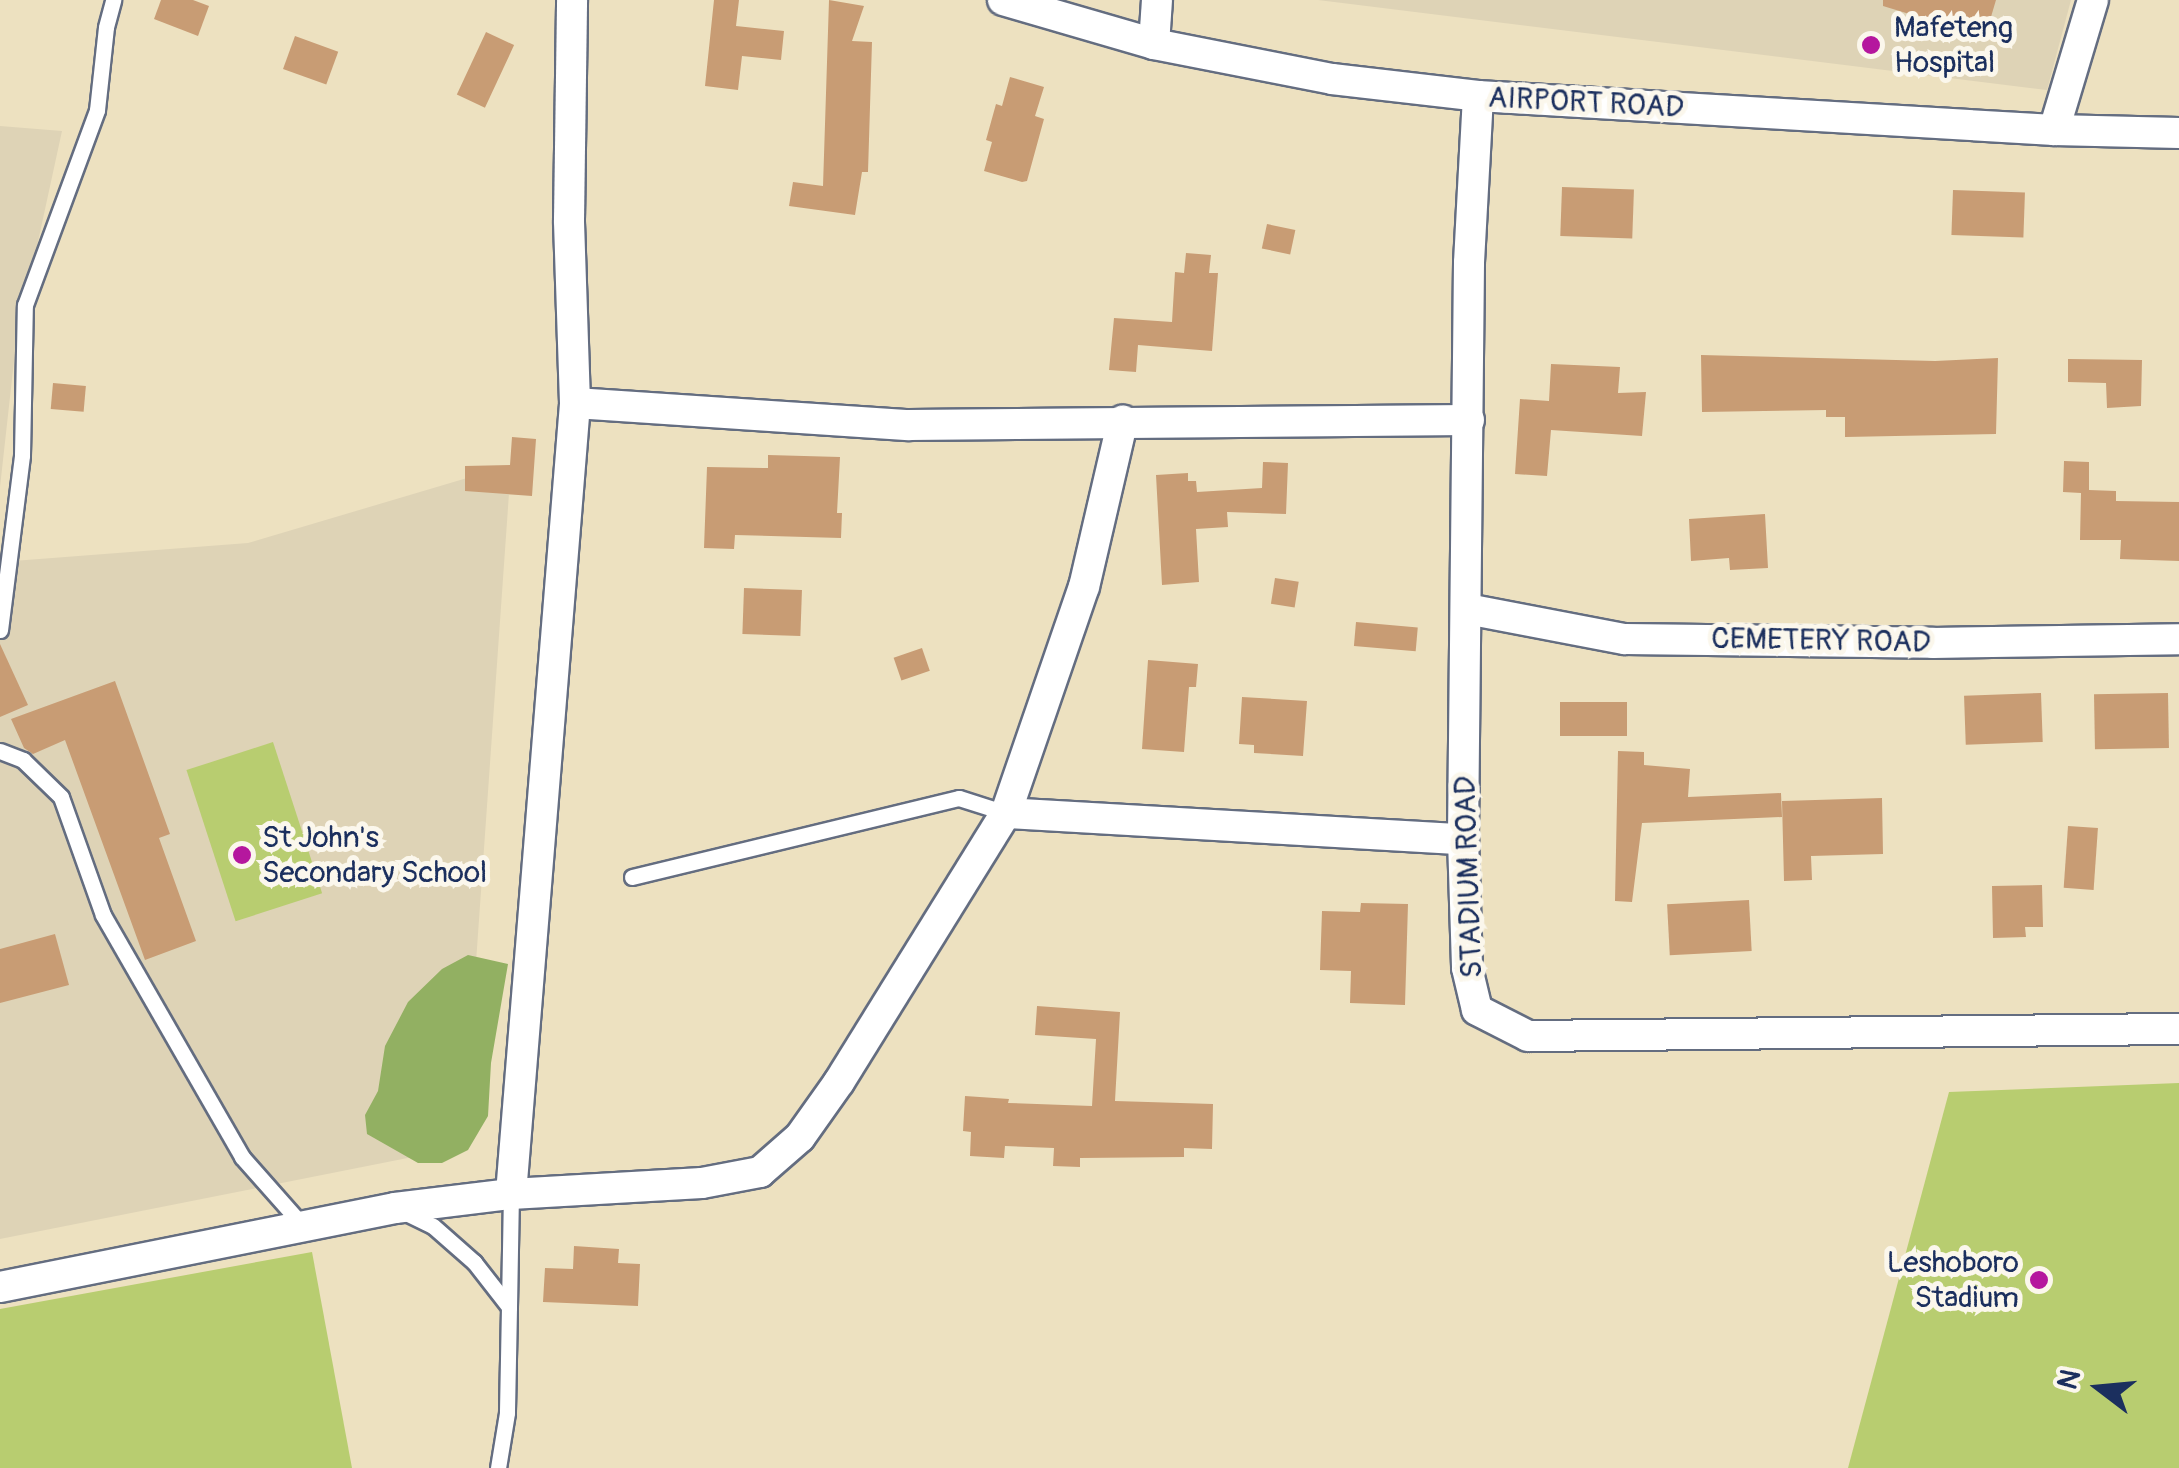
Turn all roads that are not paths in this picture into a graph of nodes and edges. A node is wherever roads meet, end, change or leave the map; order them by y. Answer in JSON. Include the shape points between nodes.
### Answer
{"nodes":[{"id":1,"x":113,"y":0,"type":"edge"},
{"id":2,"x":572,"y":0,"type":"edge"},
{"id":3,"x":1003,"y":0,"type":"edge"},
{"id":4,"x":1157,"y":0,"type":"edge"},
{"id":5,"x":2092,"y":0,"type":"edge"},
{"id":6,"x":1154,"y":44,"type":"junction"},
{"id":7,"x":1478,"y":96,"type":"junction"},
{"id":8,"x":2054,"y":130,"type":"junction"},
{"id":9,"x":2179,"y":134,"type":"edge"},
{"id":10,"x":575,"y":402,"type":"junction"},
{"id":11,"x":1124,"y":420,"type":"junction"},
{"id":12,"x":1469,"y":420,"type":"junction"},
{"id":13,"x":1467,"y":609,"type":"junction"},
{"id":14,"x":0,"y":630,"type":"edge"},
{"id":15,"x":2179,"y":639,"type":"edge"},
{"id":16,"x":0,"y":751,"type":"edge"},
{"id":17,"x":1006,"y":813,"type":"junction"},
{"id":18,"x":1463,"y":840,"type":"junction"},
{"id":19,"x":632,"y":877,"type":"dead end"},
{"id":20,"x":2179,"y":1029,"type":"edge"},
{"id":21,"x":511,"y":1194,"type":"junction"},
{"id":22,"x":395,"y":1208,"type":"junction"},
{"id":23,"x":306,"y":1228,"type":"junction"},
{"id":24,"x":0,"y":1288,"type":"edge"},
{"id":25,"x":509,"y":1307,"type":"junction"},
{"id":26,"x":498,"y":1468,"type":"edge"}],
"edges":[{"from":1,"to":14,"type":"lane","via":[[96,110],[25,305],[22,455]]},
{"from":2,"to":10,"type":"street"},
{"from":3,"to":6,"type":"street","name":"AIRPORT ROAD"},
{"from":4,"to":6,"type":"street"},
{"from":5,"to":8,"type":"street"},
{"from":6,"to":7,"type":"street","name":"AIRPORT ROAD","via":[[1332,79]]},
{"from":7,"to":8,"type":"street","name":"AIRPORT ROAD"},
{"from":7,"to":12,"type":"street","name":"STADIUM ROAD"},
{"from":8,"to":9,"type":"street","name":"AIRPORT ROAD"},
{"from":10,"to":11,"type":"street","via":[[908,425]]},
{"from":10,"to":21,"type":"street"},
{"from":11,"to":12,"type":"street"},
{"from":11,"to":17,"type":"street","via":[[1084,587]]},
{"from":12,"to":13,"type":"street","name":"STADIUM ROAD"},
{"from":13,"to":15,"type":"street","name":"CEMETERY ROAD","via":[[1625,639]]},
{"from":13,"to":18,"type":"street","name":"STADIUM ROAD"},
{"from":16,"to":23,"type":"lane","via":[[23,760],[61,798],[103,916],[242,1157]]},
{"from":17,"to":18,"type":"street"},
{"from":17,"to":19,"type":"lane","via":[[959,798]]},
{"from":17,"to":21,"type":"street","via":[[840,1082],[800,1138],[760,1172],[702,1183]]},
{"from":18,"to":20,"type":"street","name":"STADIUM ROAD","via":[[1467,968],[1478,1010],[1528,1036]]},
{"from":21,"to":22,"type":"street"},
{"from":21,"to":25,"type":"lane"},
{"from":22,"to":23,"type":"street"},
{"from":22,"to":25,"type":"lane","via":[[433,1226],[474,1262]]},
{"from":23,"to":24,"type":"street"},
{"from":25,"to":26,"type":"lane","via":[[507,1413]]}]}
